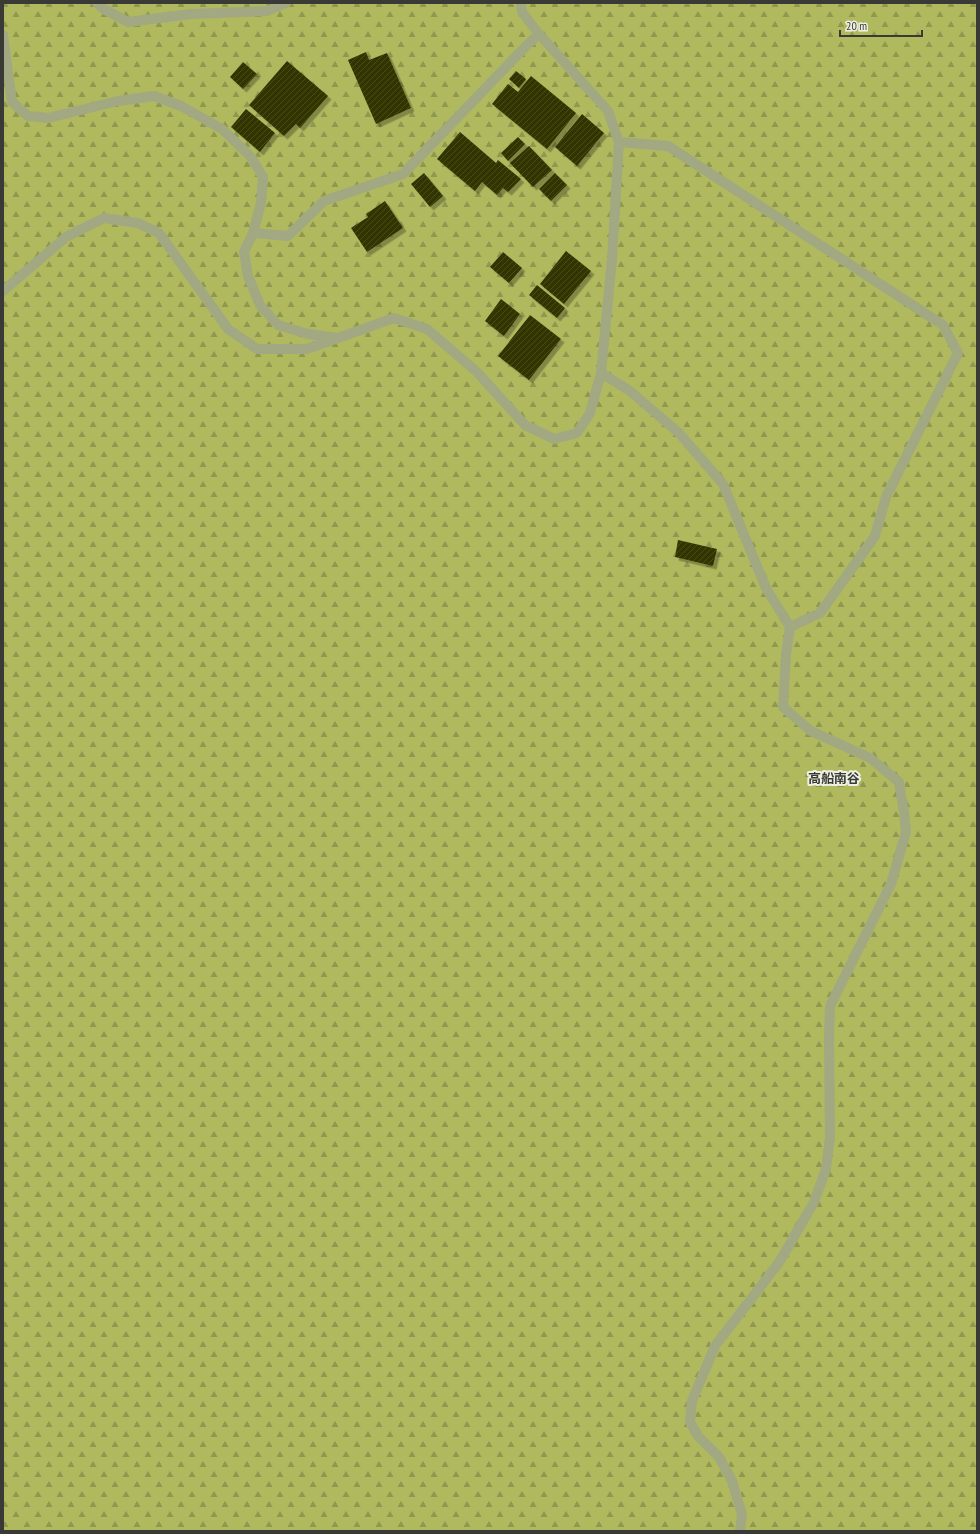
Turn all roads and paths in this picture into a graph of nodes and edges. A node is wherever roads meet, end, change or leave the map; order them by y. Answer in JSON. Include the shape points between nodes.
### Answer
{"nodes":[{"id":1,"x":97,"y":3,"type":"edge"},
{"id":2,"x":286,"y":3,"type":"edge"},
{"id":3,"x":521,"y":3,"type":"edge"},
{"id":4,"x":3,"y":34,"type":"edge"},
{"id":5,"x":539,"y":34,"type":"junction"},
{"id":6,"x":619,"y":142,"type":"junction"},
{"id":7,"x":253,"y":234,"type":"junction"},
{"id":8,"x":3,"y":291,"type":"edge"},
{"id":9,"x":339,"y":338,"type":"junction"},
{"id":10,"x":600,"y":373,"type":"junction"},
{"id":11,"x":790,"y":627,"type":"junction"},
{"id":12,"x":740,"y":1531,"type":"edge"}],
"edges":[{"from":1,"to":2,"type":"street","via":[[128,22],[191,14],[267,11]]},
{"from":3,"to":5,"type":"street","via":[[522,12]]},
{"from":4,"to":7,"type":"street","via":[[12,102],[28,116],[48,118],[118,101],[154,96],[181,106],[222,129],[252,157],[263,177],[261,203]]},
{"from":5,"to":6,"type":"street","via":[[608,111]]},
{"from":5,"to":7,"type":"street","via":[[403,174],[324,201],[288,236]]},
{"from":6,"to":10,"type":"street","via":[[612,259]]},
{"from":6,"to":11,"type":"street","via":[[668,146],[943,325],[958,353],[886,497],[875,536],[820,613]]},
{"from":7,"to":9,"type":"street","via":[[244,252],[248,276],[260,305],[278,325],[308,334]]},
{"from":8,"to":9,"type":"street","via":[[66,237],[104,218],[138,223],[159,233],[228,329],[257,349],[307,349]]},
{"from":9,"to":10,"type":"street","via":[[394,318],[428,329],[477,372],[526,424],[554,439],[577,433],[590,413]]},
{"from":10,"to":11,"type":"street","via":[[630,390],[679,433],[723,484],[766,588]]},
{"from":11,"to":12,"type":"street","via":[[784,707],[811,730],[870,758],[899,782],[906,832],[891,884],[830,1006],[830,1137],[826,1169],[814,1202],[780,1261],[715,1346],[692,1401],[690,1422],[698,1436],[719,1457],[732,1481],[742,1514]]}]}
